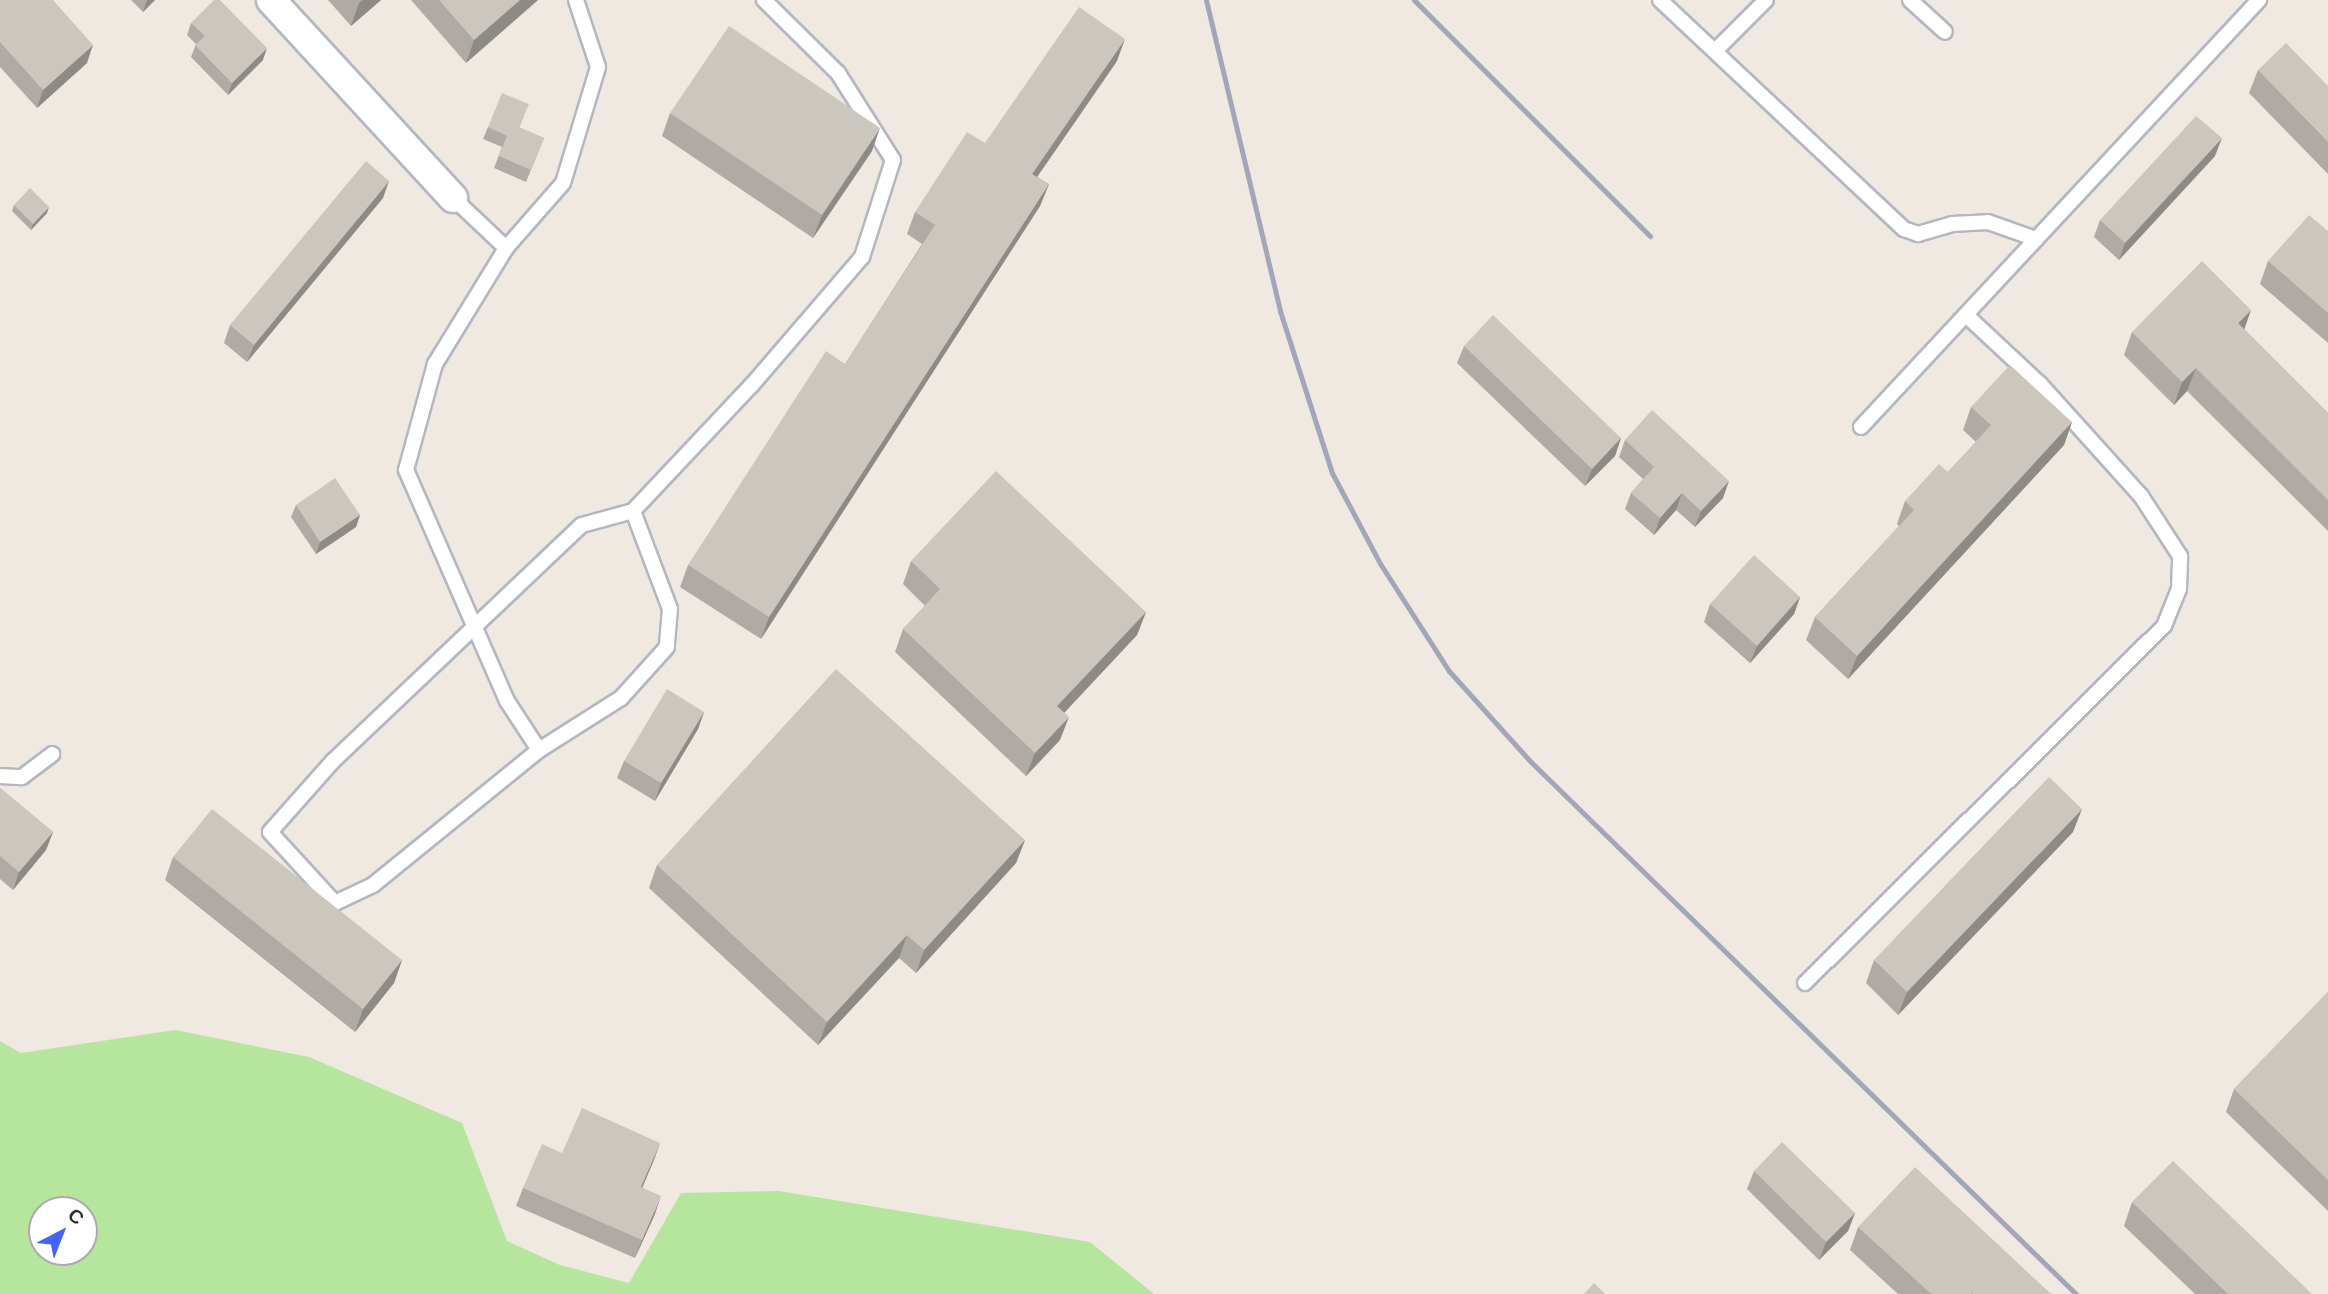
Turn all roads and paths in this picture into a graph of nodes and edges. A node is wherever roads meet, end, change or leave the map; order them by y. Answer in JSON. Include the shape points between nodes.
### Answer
{"nodes":[{"id":1,"x":271,"y":0,"type":"edge"},
{"id":2,"x":764,"y":0,"type":"edge"},
{"id":3,"x":1660,"y":0,"type":"edge"},
{"id":4,"x":1766,"y":0,"type":"edge"},
{"id":5,"x":1910,"y":0,"type":"edge"},
{"id":6,"x":2259,"y":0,"type":"edge"},
{"id":7,"x":578,"y":1,"type":"edge"},
{"id":8,"x":1945,"y":32,"type":"dead end"},
{"id":9,"x":1715,"y":51,"type":"junction"},
{"id":10,"x":453,"y":198,"type":"joint"},
{"id":11,"x":2036,"y":239,"type":"junction"},
{"id":12,"x":506,"y":248,"type":"junction"},
{"id":13,"x":1966,"y":315,"type":"junction"},
{"id":14,"x":1861,"y":427,"type":"dead end"},
{"id":15,"x":633,"y":511,"type":"junction"},
{"id":16,"x":477,"y":624,"type":"junction"},
{"id":17,"x":539,"y":750,"type":"junction"},
{"id":18,"x":52,"y":754,"type":"dead end"},
{"id":19,"x":0,"y":776,"type":"edge"},
{"id":20,"x":1805,"y":983,"type":"dead end"}],
"edges":[{"from":1,"to":10,"type":"street"},
{"from":2,"to":15,"type":"lane","via":[[838,73],[893,160],[862,257],[751,386]]},
{"from":3,"to":9,"type":"lane"},
{"from":4,"to":9,"type":"lane"},
{"from":5,"to":8,"type":"lane"},
{"from":6,"to":11,"type":"lane"},
{"from":7,"to":12,"type":"lane","via":[[598,67],[563,183]]},
{"from":9,"to":11,"type":"lane","via":[[1904,229],[1919,234],[1952,224],[1988,222]]},
{"from":10,"to":12,"type":"lane"},
{"from":11,"to":13,"type":"lane"},
{"from":12,"to":16,"type":"lane","via":[[435,364],[406,470]]},
{"from":13,"to":14,"type":"lane"},
{"from":13,"to":20,"type":"lane","via":[[2040,384],[2140,496],[2180,556],[2179,589],[2164,626]]},
{"from":15,"to":16,"type":"lane","via":[[582,525]]},
{"from":15,"to":17,"type":"lane","via":[[670,609],[667,647],[621,698]]},
{"from":16,"to":17,"type":"lane","via":[[507,701]]},
{"from":16,"to":17,"type":"lane","via":[[333,761],[270,832],[335,903],[373,885]]},
{"from":18,"to":19,"type":"lane","via":[[22,777]]}]}
